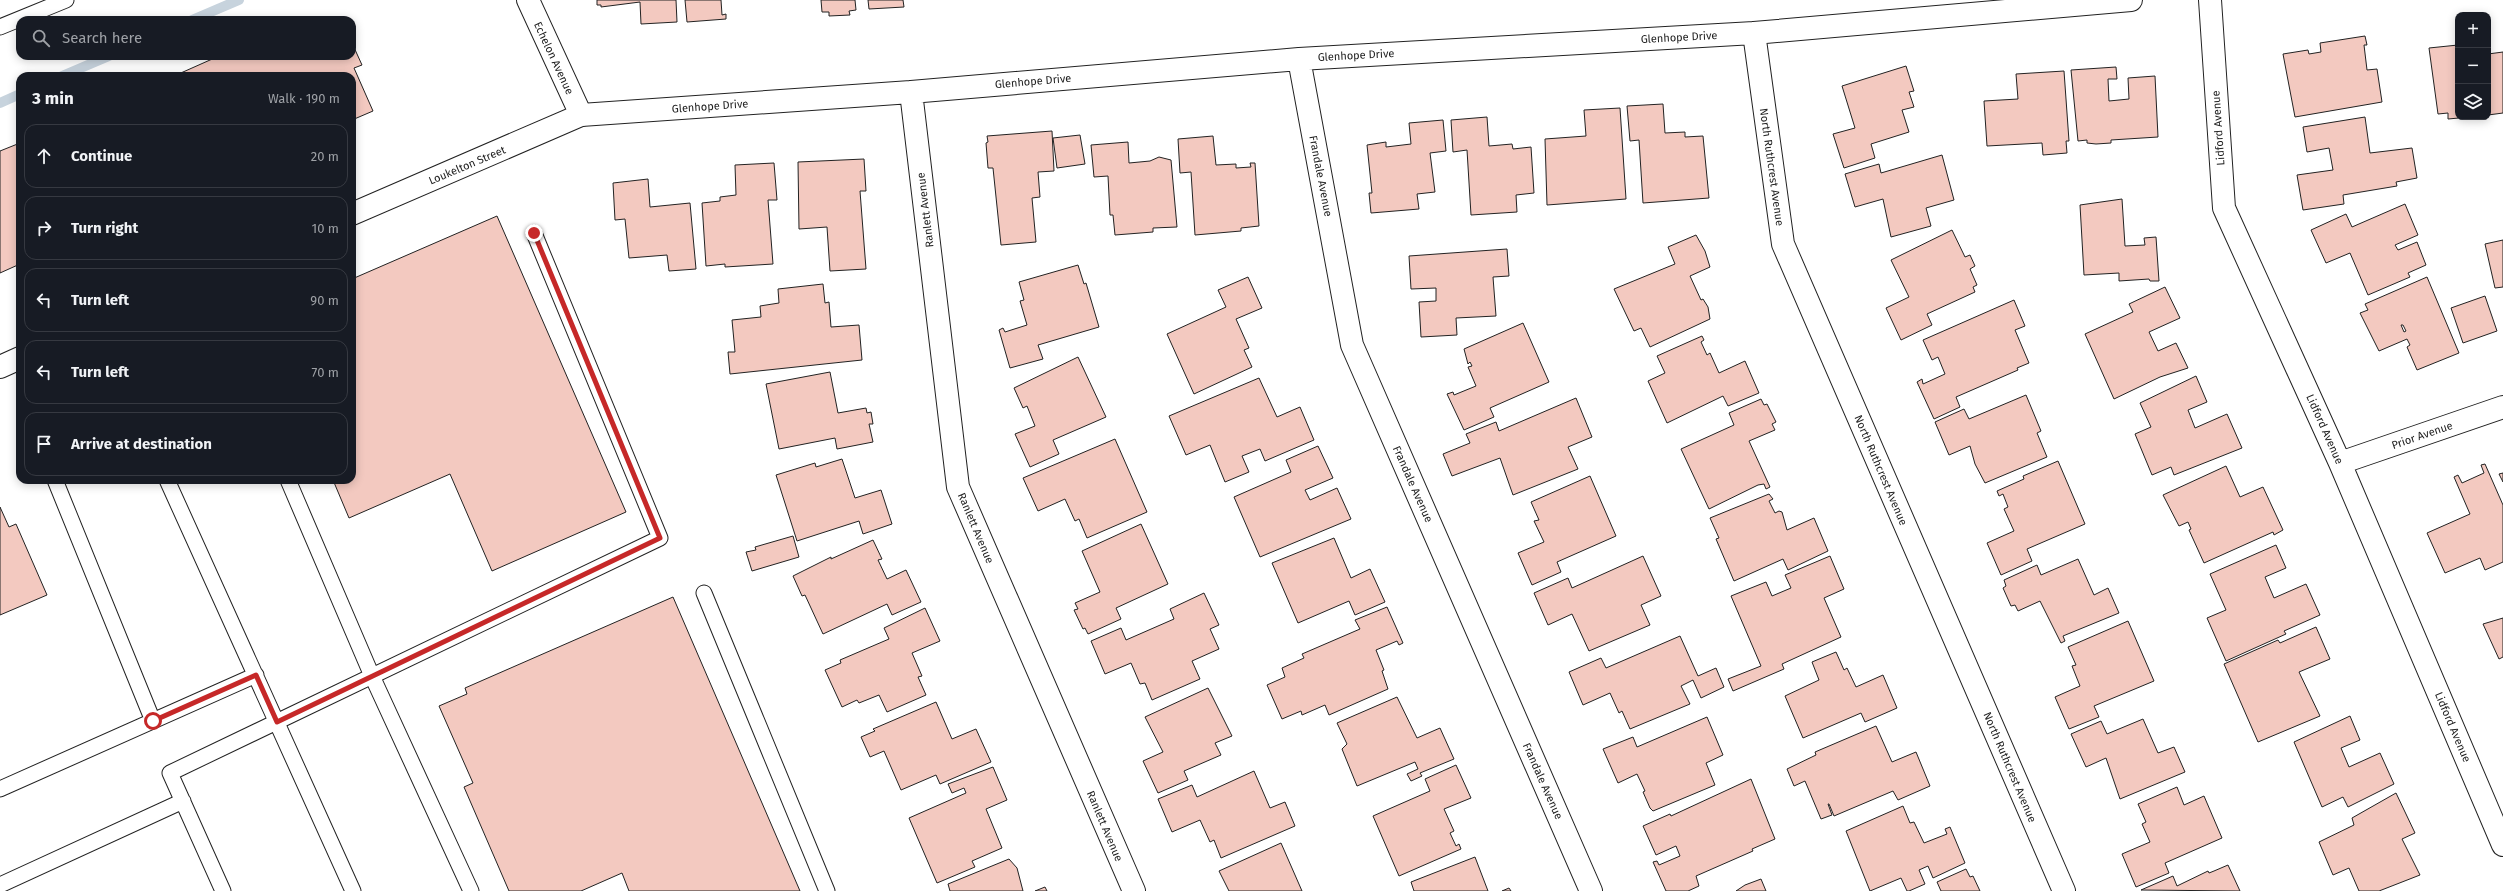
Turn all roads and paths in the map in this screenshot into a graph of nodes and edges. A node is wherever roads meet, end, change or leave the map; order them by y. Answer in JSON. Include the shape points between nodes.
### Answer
{"nodes":[{"id":1,"x":528,"y":0,"type":"edge"},
{"id":2,"x":2131,"y":0,"type":"edge"},
{"id":3,"x":2210,"y":0,"type":"edge"},
{"id":4,"x":57,"y":2,"type":"edge"},
{"id":5,"x":25,"y":16,"type":"edge"},
{"id":6,"x":16,"y":20,"type":"edge"},
{"id":7,"x":0,"y":27,"type":"edge"},
{"id":8,"x":1754,"y":33,"type":"junction"},
{"id":9,"x":1299,"y":58,"type":"junction"},
{"id":10,"x":911,"y":92,"type":"junction"},
{"id":11,"x":581,"y":115,"type":"junction"},
{"id":12,"x":356,"y":212,"type":"edge"},
{"id":13,"x":534,"y":233,"type":"dead end"},
{"id":14,"x":16,"y":360,"type":"edge"},
{"id":15,"x":0,"y":366,"type":"edge"},
{"id":16,"x":2503,"y":407,"type":"edge"},
{"id":17,"x":2340,"y":463,"type":"junction"},
{"id":18,"x":57,"y":484,"type":"edge"},
{"id":19,"x":169,"y":484,"type":"edge"},
{"id":20,"x":290,"y":484,"type":"edge"},
{"id":21,"x":704,"y":593,"type":"dead end"},
{"id":22,"x":256,"y":675,"type":"junction"},
{"id":23,"x":372,"y":676,"type":"junction"},
{"id":24,"x":153,"y":721,"type":"junction"},
{"id":25,"x":277,"y":722,"type":"junction"},
{"id":26,"x":0,"y":790,"type":"edge"},
{"id":27,"x":183,"y":801,"type":"junction"},
{"id":28,"x":2503,"y":845,"type":"edge"},
{"id":29,"x":0,"y":885,"type":"edge"},
{"id":30,"x":223,"y":891,"type":"edge"},
{"id":31,"x":352,"y":891,"type":"edge"},
{"id":32,"x":471,"y":891,"type":"edge"},
{"id":33,"x":827,"y":891,"type":"edge"},
{"id":34,"x":1134,"y":891,"type":"edge"},
{"id":35,"x":1591,"y":891,"type":"edge"},
{"id":36,"x":2064,"y":891,"type":"edge"}],
"edges":[{"from":1,"to":11,"type":"street","name":"Echelon Avenue"},
{"from":2,"to":8,"type":"street","name":"Glenhope Drive"},
{"from":3,"to":17,"type":"street","name":"Lidford Avenue","via":[[2224,208]]},
{"from":4,"to":5,"type":"lane"},
{"from":6,"to":7,"type":"lane"},
{"from":8,"to":9,"type":"street","name":"Glenhope Drive"},
{"from":8,"to":36,"type":"street","name":"North Ruthcrest Avenue","via":[[1783,244]]},
{"from":9,"to":10,"type":"street","name":"Glenhope Drive"},
{"from":9,"to":35,"type":"street","name":"Frandale Avenue","via":[[1352,345]]},
{"from":10,"to":11,"type":"street","name":"Glenhope Drive"},
{"from":10,"to":34,"type":"street","name":"Ranlett Avenue","via":[[958,487]]},
{"from":11,"to":12,"type":"street","name":"Loukelton Street"},
{"from":13,"to":23,"type":"lane","via":[[660,538]]},
{"from":14,"to":15,"type":"street"},
{"from":16,"to":17,"type":"street","name":"Prior Avenue"},
{"from":17,"to":28,"type":"street","name":"Lidford Avenue"},
{"from":18,"to":24,"type":"lane"},
{"from":19,"to":22,"type":"lane"},
{"from":20,"to":23,"type":"lane"},
{"from":21,"to":33,"type":"lane"},
{"from":22,"to":24,"type":"lane"},
{"from":22,"to":25,"type":"lane"},
{"from":23,"to":25,"type":"lane"},
{"from":23,"to":32,"type":"lane"},
{"from":24,"to":26,"type":"lane"},
{"from":25,"to":27,"type":"lane","via":[[170,773]]},
{"from":25,"to":31,"type":"lane"},
{"from":27,"to":29,"type":"lane"},
{"from":27,"to":30,"type":"lane"}]}
